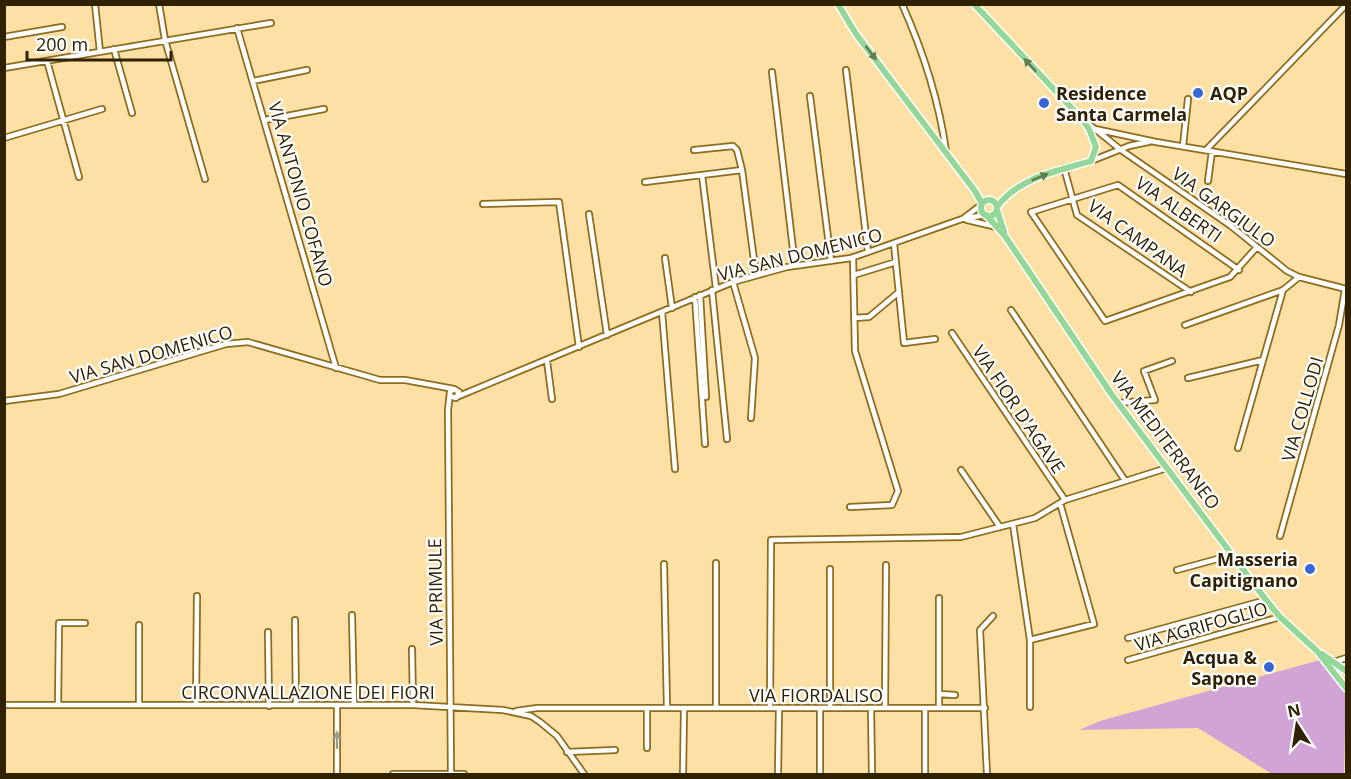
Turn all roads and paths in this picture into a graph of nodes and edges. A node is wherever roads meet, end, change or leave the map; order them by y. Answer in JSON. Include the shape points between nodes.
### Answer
{"nodes":[{"id":1,"x":95,"y":4,"type":"edge"},
{"id":2,"x":159,"y":4,"type":"edge"},
{"id":3,"x":838,"y":4,"type":"edge"},
{"id":4,"x":902,"y":4,"type":"edge"},
{"id":5,"x":974,"y":4,"type":"edge"},
{"id":6,"x":1347,"y":5,"type":"edge"},
{"id":7,"x":271,"y":22,"type":"dead end"},
{"id":8,"x":62,"y":27,"type":"dead end"},
{"id":9,"x":237,"y":28,"type":"junction"},
{"id":10,"x":4,"y":37,"type":"edge"},
{"id":11,"x":165,"y":40,"type":"junction"},
{"id":12,"x":114,"y":49,"type":"junction"},
{"id":13,"x":100,"y":52,"type":"junction"},
{"id":14,"x":47,"y":61,"type":"junction"},
{"id":15,"x":4,"y":68,"type":"edge"},
{"id":16,"x":307,"y":70,"type":"dead end"},
{"id":17,"x":846,"y":70,"type":"dead end"},
{"id":18,"x":772,"y":72,"type":"dead end"},
{"id":19,"x":253,"y":81,"type":"junction"},
{"id":20,"x":810,"y":96,"type":"dead end"},
{"id":21,"x":1188,"y":99,"type":"dead end"},
{"id":22,"x":102,"y":109,"type":"dead end"},
{"id":23,"x":324,"y":109,"type":"dead end"},
{"id":24,"x":132,"y":113,"type":"dead end"},
{"id":25,"x":1080,"y":117,"type":"junction"},
{"id":26,"x":265,"y":120,"type":"junction"},
{"id":27,"x":64,"y":122,"type":"junction"},
{"id":28,"x":943,"y":128,"type":"junction"},
{"id":29,"x":1095,"y":129,"type":"junction"},
{"id":30,"x":934,"y":137,"type":"junction"},
{"id":31,"x":4,"y":138,"type":"edge"},
{"id":32,"x":1156,"y":142,"type":"junction"},
{"id":33,"x":1183,"y":146,"type":"junction"},
{"id":34,"x":694,"y":150,"type":"dead end"},
{"id":35,"x":1121,"y":150,"type":"junction"},
{"id":36,"x":1206,"y":150,"type":"junction"},
{"id":37,"x":1212,"y":151,"type":"junction"},
{"id":38,"x":946,"y":153,"type":"junction"},
{"id":39,"x":1091,"y":161,"type":"junction"},
{"id":40,"x":1064,"y":168,"type":"junction"},
{"id":41,"x":741,"y":170,"type":"junction"},
{"id":42,"x":1347,"y":174,"type":"edge"},
{"id":43,"x":702,"y":175,"type":"junction"},
{"id":44,"x":79,"y":177,"type":"dead end"},
{"id":45,"x":205,"y":179,"type":"dead end"},
{"id":46,"x":1208,"y":181,"type":"dead end"},
{"id":47,"x":645,"y":182,"type":"dead end"},
{"id":48,"x":1072,"y":199,"type":"junction"},
{"id":49,"x":483,"y":204,"type":"dead end"},
{"id":50,"x":981,"y":204,"type":"junction"},
{"id":51,"x":997,"y":208,"type":"junction"},
{"id":52,"x":589,"y":214,"type":"dead end"},
{"id":53,"x":986,"y":215,"type":"junction"},
{"id":54,"x":962,"y":219,"type":"junction"},
{"id":55,"x":998,"y":228,"type":"junction"},
{"id":56,"x":1005,"y":236,"type":"junction"},
{"id":57,"x":894,"y":244,"type":"junction"},
{"id":58,"x":1257,"y":247,"type":"junction"},
{"id":59,"x":868,"y":252,"type":"junction"},
{"id":60,"x":854,"y":257,"type":"junction"},
{"id":61,"x":665,"y":258,"type":"dead end"},
{"id":62,"x":831,"y":261,"type":"junction"},
{"id":63,"x":896,"y":262,"type":"junction"},
{"id":64,"x":795,"y":266,"type":"junction"},
{"id":65,"x":1239,"y":270,"type":"junction"},
{"id":66,"x":756,"y":276,"type":"junction"},
{"id":67,"x":854,"y":276,"type":"junction"},
{"id":68,"x":1299,"y":277,"type":"junction"},
{"id":69,"x":732,"y":282,"type":"junction"},
{"id":70,"x":714,"y":289,"type":"junction"},
{"id":71,"x":1346,"y":289,"type":"edge"},
{"id":72,"x":1282,"y":290,"type":"junction"},
{"id":73,"x":899,"y":292,"type":"junction"},
{"id":74,"x":1191,"y":292,"type":"junction"},
{"id":75,"x":698,"y":296,"type":"junction"},
{"id":76,"x":672,"y":308,"type":"junction"},
{"id":77,"x":1011,"y":310,"type":"dead end"},
{"id":78,"x":662,"y":312,"type":"junction"},
{"id":79,"x":854,"y":318,"type":"junction"},
{"id":80,"x":1185,"y":325,"type":"dead end"},
{"id":81,"x":952,"y":333,"type":"dead end"},
{"id":82,"x":607,"y":334,"type":"junction"},
{"id":83,"x":935,"y":339,"type":"dead end"},
{"id":84,"x":579,"y":347,"type":"junction"},
{"id":85,"x":1263,"y":360,"type":"junction"},
{"id":86,"x":1172,"y":361,"type":"dead end"},
{"id":87,"x":547,"y":362,"type":"junction"},
{"id":88,"x":336,"y":368,"type":"junction"},
{"id":89,"x":1188,"y":378,"type":"dead end"},
{"id":90,"x":443,"y":389,"type":"junction"},
{"id":91,"x":455,"y":389,"type":"junction"},
{"id":92,"x":473,"y":392,"type":"junction"},
{"id":93,"x":454,"y":396,"type":"junction"},
{"id":94,"x":706,"y":397,"type":"dead end"},
{"id":95,"x":552,"y":399,"type":"dead end"},
{"id":96,"x":4,"y":401,"type":"edge"},
{"id":97,"x":1118,"y":403,"type":"junction"},
{"id":98,"x":751,"y":418,"type":"dead end"},
{"id":99,"x":727,"y":439,"type":"dead end"},
{"id":100,"x":705,"y":444,"type":"dead end"},
{"id":101,"x":1238,"y":448,"type":"dead end"},
{"id":102,"x":1167,"y":468,"type":"junction"},
{"id":103,"x":675,"y":469,"type":"dead end"},
{"id":104,"x":961,"y":470,"type":"dead end"},
{"id":105,"x":1124,"y":479,"type":"junction"},
{"id":106,"x":1062,"y":501,"type":"junction"},
{"id":107,"x":850,"y":507,"type":"dead end"},
{"id":108,"x":1013,"y":524,"type":"junction"},
{"id":109,"x":1000,"y":527,"type":"junction"},
{"id":110,"x":1280,"y":536,"type":"dead end"},
{"id":111,"x":1232,"y":555,"type":"junction"},
{"id":112,"x":716,"y":563,"type":"dead end"},
{"id":113,"x":664,"y":564,"type":"dead end"},
{"id":114,"x":886,"y":565,"type":"dead end"},
{"id":115,"x":830,"y":569,"type":"dead end"},
{"id":116,"x":1177,"y":570,"type":"dead end"},
{"id":117,"x":197,"y":596,"type":"dead end"},
{"id":118,"x":939,"y":598,"type":"dead end"},
{"id":119,"x":1266,"y":600,"type":"junction"},
{"id":120,"x":352,"y":615,"type":"dead end"},
{"id":121,"x":993,"y":616,"type":"dead end"},
{"id":122,"x":1280,"y":617,"type":"junction"},
{"id":123,"x":295,"y":620,"type":"dead end"},
{"id":124,"x":85,"y":623,"type":"dead end"},
{"id":125,"x":139,"y":625,"type":"dead end"},
{"id":126,"x":268,"y":632,"type":"dead end"},
{"id":127,"x":1128,"y":638,"type":"dead end"},
{"id":128,"x":1030,"y":640,"type":"junction"},
{"id":129,"x":412,"y":649,"type":"dead end"},
{"id":130,"x":1317,"y":651,"type":"junction"},
{"id":131,"x":1128,"y":660,"type":"dead end"},
{"id":132,"x":1347,"y":660,"type":"edge"},
{"id":133,"x":1334,"y":662,"type":"junction"},
{"id":134,"x":1347,"y":671,"type":"edge"},
{"id":135,"x":1347,"y":688,"type":"edge"},
{"id":136,"x":939,"y":694,"type":"junction"},
{"id":137,"x":955,"y":695,"type":"dead end"},
{"id":138,"x":4,"y":705,"type":"edge"},
{"id":139,"x":58,"y":705,"type":"junction"},
{"id":140,"x":139,"y":705,"type":"junction"},
{"id":141,"x":196,"y":705,"type":"junction"},
{"id":142,"x":296,"y":705,"type":"junction"},
{"id":143,"x":337,"y":705,"type":"junction"},
{"id":144,"x":354,"y":705,"type":"junction"},
{"id":145,"x":413,"y":705,"type":"junction"},
{"id":146,"x":269,"y":706,"type":"junction"},
{"id":147,"x":1030,"y":707,"type":"dead end"},
{"id":148,"x":449,"y":708,"type":"junction"},
{"id":149,"x":647,"y":708,"type":"junction"},
{"id":150,"x":667,"y":708,"type":"junction"},
{"id":151,"x":716,"y":708,"type":"junction"},
{"id":152,"x":770,"y":708,"type":"junction"},
{"id":153,"x":779,"y":708,"type":"junction"},
{"id":154,"x":820,"y":708,"type":"junction"},
{"id":155,"x":831,"y":708,"type":"junction"},
{"id":156,"x":871,"y":708,"type":"junction"},
{"id":157,"x":885,"y":708,"type":"junction"},
{"id":158,"x":925,"y":708,"type":"junction"},
{"id":159,"x":939,"y":708,"type":"junction"},
{"id":160,"x":984,"y":708,"type":"junction"},
{"id":161,"x":684,"y":709,"type":"junction"},
{"id":162,"x":514,"y":711,"type":"junction"},
{"id":163,"x":647,"y":748,"type":"dead end"},
{"id":164,"x":615,"y":750,"type":"dead end"},
{"id":165,"x":567,"y":752,"type":"junction"},
{"id":166,"x":337,"y":774,"type":"edge"},
{"id":167,"x":393,"y":774,"type":"edge"},
{"id":168,"x":451,"y":774,"type":"edge"},
{"id":169,"x":464,"y":774,"type":"edge"},
{"id":170,"x":584,"y":774,"type":"edge"},
{"id":171,"x":683,"y":774,"type":"edge"},
{"id":172,"x":778,"y":774,"type":"edge"},
{"id":173,"x":820,"y":774,"type":"edge"},
{"id":174,"x":872,"y":774,"type":"edge"},
{"id":175,"x":924,"y":774,"type":"edge"},
{"id":176,"x":987,"y":774,"type":"edge"}],
"edges":[{"from":1,"to":13,"type":"street"},
{"from":2,"to":11,"type":"street"},
{"from":3,"to":30,"type":"main road","one_way":true},
{"from":4,"to":28,"type":"street","via":[[929,75]]},
{"from":25,"to":5,"type":"main road","one_way":true},
{"from":6,"to":36,"type":"street"},
{"from":7,"to":9,"type":"street"},
{"from":8,"to":10,"type":"street"},
{"from":9,"to":11,"type":"street"},
{"from":9,"to":19,"type":"street","name":"VIA ANTONIO COFANO"},
{"from":11,"to":12,"type":"street"},
{"from":11,"to":45,"type":"street"},
{"from":12,"to":13,"type":"street"},
{"from":12,"to":24,"type":"street"},
{"from":13,"to":14,"type":"street"},
{"from":14,"to":15,"type":"street"},
{"from":14,"to":27,"type":"street"},
{"from":16,"to":19,"type":"street"},
{"from":17,"to":59,"type":"street"},
{"from":18,"to":64,"type":"street"},
{"from":19,"to":26,"type":"street","name":"VIA ANTONIO COFANO"},
{"from":20,"to":62,"type":"street"},
{"from":21,"to":33,"type":"street"},
{"from":22,"to":27,"type":"street"},
{"from":23,"to":26,"type":"street"},
{"from":25,"to":29,"type":"street","name":"VIA GARGIULO"},
{"from":25,"to":39,"type":"main road","via":[[1096,147]]},
{"from":26,"to":88,"type":"street","name":"VIA ANTONIO COFANO"},
{"from":27,"to":31,"type":"street"},
{"from":27,"to":44,"type":"street"},
{"from":28,"to":30,"type":"street"},
{"from":28,"to":38,"type":"street"},
{"from":29,"to":32,"type":"street"},
{"from":29,"to":35,"type":"street","name":"VIA GARGIULO"},
{"from":30,"to":38,"type":"main road"},
{"from":32,"to":33,"type":"street"},
{"from":32,"to":35,"type":"street"},
{"from":33,"to":36,"type":"street"},
{"from":34,"to":41,"type":"street","via":[[733,146]]},
{"from":35,"to":39,"type":"street"},
{"from":35,"to":58,"type":"street","name":"VIA GARGIULO"},
{"from":36,"to":37,"type":"street"},
{"from":37,"to":42,"type":"street"},
{"from":37,"to":46,"type":"street"},
{"from":38,"to":50,"type":"main road"},
{"from":39,"to":40,"type":"main road"},
{"from":40,"to":48,"type":"street","name":"VIA CAMPANA"},
{"from":51,"to":40,"type":"main road","one_way":true,"via":[[1005,197],[1037,177]]},
{"from":41,"to":43,"type":"street"},
{"from":41,"to":66,"type":"street"},
{"from":43,"to":47,"type":"street"},
{"from":43,"to":70,"type":"street"},
{"from":48,"to":65,"type":"street","name":"VIA ALBERTI","via":[[1121,186]]},
{"from":48,"to":74,"type":"street","name":"VIA CAMPANA","via":[[1077,214]]},
{"from":48,"to":74,"type":"street","name":"VIA ALBERTI","via":[[1031,212],[1105,321]]},
{"from":49,"to":84,"type":"street","via":[[559,202]]},
{"from":50,"to":51,"type":"main road","via":[[991,200]]},
{"from":50,"to":53,"type":"main road"},
{"from":50,"to":54,"type":"street","name":"VIA SAN DOMENICO"},
{"from":51,"to":53,"type":"main road","via":[[994,214]]},
{"from":51,"to":56,"type":"main road"},
{"from":52,"to":82,"type":"street"},
{"from":53,"to":54,"type":"street","name":"VIA SAN DOMENICO"},
{"from":53,"to":55,"type":"main road"},
{"from":54,"to":55,"type":"street"},
{"from":54,"to":57,"type":"street","name":"VIA SAN DOMENICO"},
{"from":55,"to":56,"type":"main road"},
{"from":56,"to":97,"type":"main road","name":"VIA MEDITERRANEO"},
{"from":57,"to":59,"type":"street","name":"VIA SAN DOMENICO"},
{"from":57,"to":63,"type":"street"},
{"from":58,"to":65,"type":"street"},
{"from":58,"to":68,"type":"street","name":"VIA GARGIULO"},
{"from":59,"to":60,"type":"street","name":"VIA SAN DOMENICO"},
{"from":60,"to":62,"type":"street","name":"VIA SAN DOMENICO"},
{"from":60,"to":67,"type":"street"},
{"from":61,"to":76,"type":"street"},
{"from":62,"to":64,"type":"street","name":"VIA SAN DOMENICO"},
{"from":63,"to":67,"type":"street"},
{"from":63,"to":73,"type":"street"},
{"from":64,"to":66,"type":"street","name":"VIA SAN DOMENICO"},
{"from":65,"to":74,"type":"street"},
{"from":66,"to":69,"type":"street","name":"VIA SAN DOMENICO"},
{"from":67,"to":79,"type":"street"},
{"from":68,"to":71,"type":"street","name":"VIA GARGIULO"},
{"from":68,"to":72,"type":"street"},
{"from":69,"to":70,"type":"street","name":"VIA SAN DOMENICO"},
{"from":69,"to":98,"type":"street","via":[[755,358]]},
{"from":70,"to":75,"type":"street","name":"VIA SAN DOMENICO"},
{"from":70,"to":99,"type":"street"},
{"from":71,"to":110,"type":"street","name":"VIA COLLODI"},
{"from":72,"to":80,"type":"street"},
{"from":72,"to":85,"type":"street"},
{"from":73,"to":79,"type":"street","via":[[868,317]]},
{"from":73,"to":83,"type":"street","via":[[904,343]]},
{"from":75,"to":76,"type":"street","name":"VIA SAN DOMENICO"},
{"from":75,"to":94,"type":"street"},
{"from":75,"to":100,"type":"street"},
{"from":76,"to":78,"type":"street","name":"VIA SAN DOMENICO"},
{"from":77,"to":105,"type":"street"},
{"from":78,"to":82,"type":"street","name":"VIA SAN DOMENICO"},
{"from":78,"to":103,"type":"street"},
{"from":79,"to":107,"type":"street","via":[[855,351],[898,491],[892,505]]},
{"from":81,"to":106,"type":"street","name":"VIA FIOR D'AGAVE"},
{"from":82,"to":84,"type":"street","name":"VIA SAN DOMENICO"},
{"from":84,"to":87,"type":"street","name":"VIA SAN DOMENICO"},
{"from":85,"to":89,"type":"street"},
{"from":85,"to":101,"type":"street"},
{"from":86,"to":97,"type":"street","via":[[1144,371],[1155,400]]},
{"from":87,"to":92,"type":"street","name":"VIA SAN DOMENICO"},
{"from":87,"to":95,"type":"street"},
{"from":88,"to":90,"type":"street","name":"VIA SAN DOMENICO","via":[[380,380],[405,380]]},
{"from":88,"to":96,"type":"street","name":"VIA SAN DOMENICO","via":[[248,342],[58,394]]},
{"from":90,"to":91,"type":"street","name":"VIA SAN DOMENICO"},
{"from":90,"to":93,"type":"street","name":"VIA SAN DOMENICO"},
{"from":91,"to":92,"type":"street","name":"VIA SAN DOMENICO"},
{"from":91,"to":93,"type":"street"},
{"from":91,"to":93,"type":"street","name":"VIA PRIMULE"},
{"from":92,"to":93,"type":"street","name":"VIA SAN DOMENICO"},
{"from":93,"to":148,"type":"street","name":"VIA PRIMULE","via":[[448,410]]},
{"from":97,"to":102,"type":"main road","name":"VIA MEDITERRANEO"},
{"from":102,"to":105,"type":"street"},
{"from":102,"to":111,"type":"main road","name":"VIA MEDITERRANEO"},
{"from":104,"to":109,"type":"street"},
{"from":105,"to":106,"type":"street"},
{"from":106,"to":108,"type":"street","via":[[1035,518]]},
{"from":106,"to":128,"type":"street","name":"VIA FIOR D'AGAVE","via":[[1094,624]]},
{"from":108,"to":109,"type":"street"},
{"from":108,"to":128,"type":"street"},
{"from":109,"to":152,"type":"street","via":[[961,537],[771,540]]},
{"from":111,"to":116,"type":"street"},
{"from":111,"to":119,"type":"main road","name":"VIA MEDITERRANEO"},
{"from":112,"to":151,"type":"street"},
{"from":113,"to":150,"type":"street"},
{"from":114,"to":157,"type":"street"},
{"from":115,"to":155,"type":"street"},
{"from":117,"to":141,"type":"street"},
{"from":118,"to":136,"type":"street"},
{"from":119,"to":122,"type":"main road","name":"VIA MEDITERRANEO"},
{"from":119,"to":127,"type":"street"},
{"from":120,"to":144,"type":"street"},
{"from":121,"to":160,"type":"street","via":[[980,630]]},
{"from":122,"to":130,"type":"main road","name":"VIA MEDITERRANEO"},
{"from":122,"to":131,"type":"street","name":"VIA AGRIFOGLIO"},
{"from":123,"to":142,"type":"street"},
{"from":124,"to":139,"type":"street","via":[[58,623]]},
{"from":125,"to":140,"type":"street"},
{"from":126,"to":146,"type":"street"},
{"from":128,"to":147,"type":"street"},
{"from":129,"to":145,"type":"street"},
{"from":130,"to":133,"type":"main road"},
{"from":130,"to":135,"type":"main road"},
{"from":132,"to":133,"type":"street"},
{"from":132,"to":134,"type":"street"},
{"from":133,"to":134,"type":"main road"},
{"from":136,"to":137,"type":"street"},
{"from":136,"to":159,"type":"street"},
{"from":138,"to":139,"type":"street","name":"CIRCONVALLAZIONE DEI FIORI"},
{"from":139,"to":140,"type":"street","name":"CIRCONVALLAZIONE DEI FIORI"},
{"from":140,"to":141,"type":"street","name":"CIRCONVALLAZIONE DEI FIORI"},
{"from":141,"to":146,"type":"street","name":"CIRCONVALLAZIONE DEI FIORI"},
{"from":142,"to":143,"type":"street","name":"CIRCONVALLAZIONE DEI FIORI"},
{"from":142,"to":146,"type":"street","name":"CIRCONVALLAZIONE DEI FIORI"},
{"from":143,"to":144,"type":"street","name":"CIRCONVALLAZIONE DEI FIORI"},
{"from":166,"to":143,"type":"street","one_way":true},
{"from":144,"to":145,"type":"street","name":"CIRCONVALLAZIONE DEI FIORI"},
{"from":145,"to":148,"type":"street","name":"CIRCONVALLAZIONE DEI FIORI"},
{"from":148,"to":162,"type":"street","name":"CIRCONVALLAZIONE DEI FIORI"},
{"from":148,"to":168,"type":"street","name":"VIA PRIMULE"},
{"from":149,"to":150,"type":"street","name":"VIA FIORDALISO"},
{"from":149,"to":162,"type":"street","name":"VIA FIORDALISO"},
{"from":149,"to":163,"type":"street"},
{"from":150,"to":161,"type":"street","name":"VIA FIORDALISO"},
{"from":151,"to":152,"type":"street","name":"VIA FIORDALISO"},
{"from":151,"to":161,"type":"street","name":"VIA FIORDALISO"},
{"from":152,"to":153,"type":"street","name":"VIA FIORDALISO"},
{"from":153,"to":154,"type":"street","name":"VIA FIORDALISO"},
{"from":153,"to":172,"type":"street"},
{"from":154,"to":155,"type":"street","name":"VIA FIORDALISO"},
{"from":154,"to":173,"type":"street"},
{"from":155,"to":156,"type":"street","name":"VIA FIORDALISO"},
{"from":156,"to":157,"type":"street","name":"VIA FIORDALISO"},
{"from":156,"to":174,"type":"street"},
{"from":157,"to":158,"type":"street","name":"VIA FIORDALISO"},
{"from":158,"to":159,"type":"street","name":"VIA FIORDALISO"},
{"from":158,"to":175,"type":"street"},
{"from":159,"to":160,"type":"street","name":"VIA FIORDALISO"},
{"from":160,"to":176,"type":"street"},
{"from":161,"to":171,"type":"street"},
{"from":162,"to":165,"type":"street","name":"CIRCONVALLAZIONE DEI FIORI","via":[[540,722]]},
{"from":164,"to":165,"type":"street"},
{"from":165,"to":170,"type":"street","name":"CIRCONVALLAZIONE DEI FIORI"},
{"from":167,"to":168,"type":"street"},
{"from":168,"to":169,"type":"street"}]}
